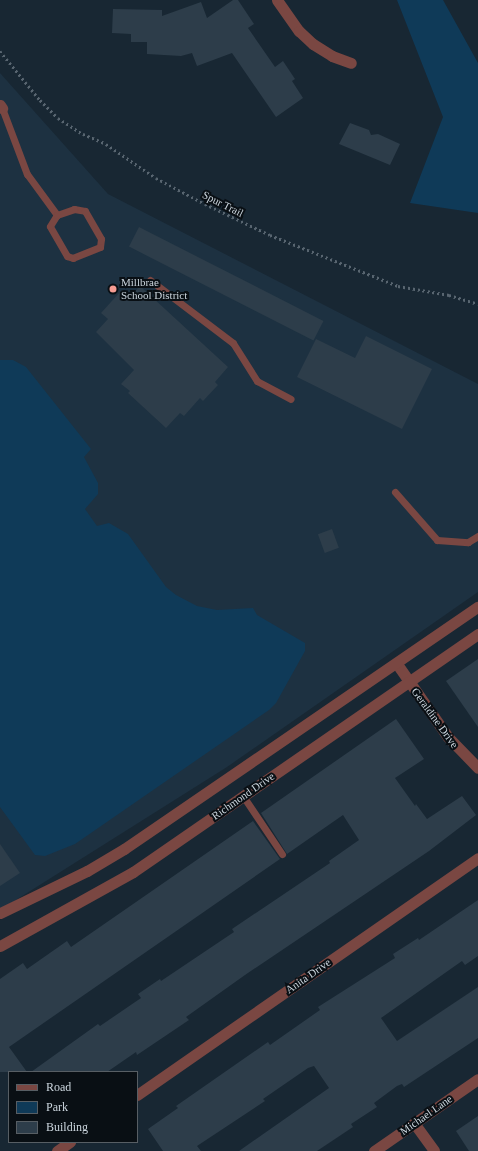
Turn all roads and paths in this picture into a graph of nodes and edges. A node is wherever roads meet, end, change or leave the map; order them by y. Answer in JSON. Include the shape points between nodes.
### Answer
{"nodes":[{"id":1,"x":277,"y":0,"type":"edge"},
{"id":2,"x":0,"y":51,"type":"edge"},
{"id":3,"x":351,"y":63,"type":"dead end"},
{"id":4,"x":1,"y":107,"type":"edge"},
{"id":5,"x":57,"y":215,"type":"junction"},
{"id":6,"x":150,"y":280,"type":"dead end"},
{"id":7,"x":478,"y":304,"type":"edge"},
{"id":8,"x":291,"y":399,"type":"dead end"},
{"id":9,"x":395,"y":492,"type":"dead end"},
{"id":10,"x":478,"y":536,"type":"edge"},
{"id":11,"x":478,"y":607,"type":"edge"},
{"id":12,"x":478,"y":634,"type":"edge"},
{"id":13,"x":397,"y":664,"type":"junction"},
{"id":14,"x":410,"y":682,"type":"junction"},
{"id":15,"x":478,"y":768,"type":"edge"},
{"id":16,"x":243,"y":796,"type":"junction"},
{"id":17,"x":282,"y":854,"type":"dead end"},
{"id":18,"x":478,"y":858,"type":"edge"},
{"id":19,"x":0,"y":913,"type":"edge"},
{"id":20,"x":0,"y":946,"type":"edge"},
{"id":21,"x":478,"y":1079,"type":"edge"},
{"id":22,"x":138,"y":1094,"type":"edge"},
{"id":23,"x":414,"y":1123,"type":"junction"},
{"id":24,"x":69,"y":1143,"type":"edge"},
{"id":25,"x":57,"y":1151,"type":"edge"},
{"id":26,"x":374,"y":1151,"type":"edge"},
{"id":27,"x":434,"y":1151,"type":"edge"}],
"edges":[{"from":1,"to":3,"type":"street","via":[[299,31],[313,44],[332,56]]},
{"from":2,"to":7,"type":"path","name":"Spur Trail","via":[[58,118],[83,134],[106,144],[156,178],[205,204],[270,235],[398,286]]},
{"from":4,"to":5,"type":"lane","via":[[27,174]]},
{"from":5,"to":5,"type":"lane","via":[[51,223],[51,230],[66,256],[73,258],[100,247],[101,235],[85,210],[74,209]]},
{"from":6,"to":8,"type":"lane","via":[[234,344],[257,381]]},
{"from":9,"to":10,"type":"lane","via":[[438,540],[468,542]]},
{"from":11,"to":13,"type":"street","name":"Richmond Drive"},
{"from":12,"to":14,"type":"street","name":"Richmond Drive"},
{"from":13,"to":14,"type":"street","name":"Geraldine Drive"},
{"from":13,"to":19,"type":"street","name":"Richmond Drive","via":[[124,849],[87,871]]},
{"from":14,"to":15,"type":"street","name":"Geraldine Drive","via":[[448,737]]},
{"from":14,"to":16,"type":"street","name":"Richmond Drive"},
{"from":16,"to":17,"type":"lane"},
{"from":16,"to":20,"type":"street","name":"Richmond Drive","via":[[127,875]]},
{"from":18,"to":22,"type":"street","name":"Anita Drive"},
{"from":21,"to":23,"type":"street","name":"Michael Lane"},
{"from":23,"to":26,"type":"street","name":"Michael Lane"},
{"from":23,"to":27,"type":"street"},
{"from":24,"to":25,"type":"street"}]}
